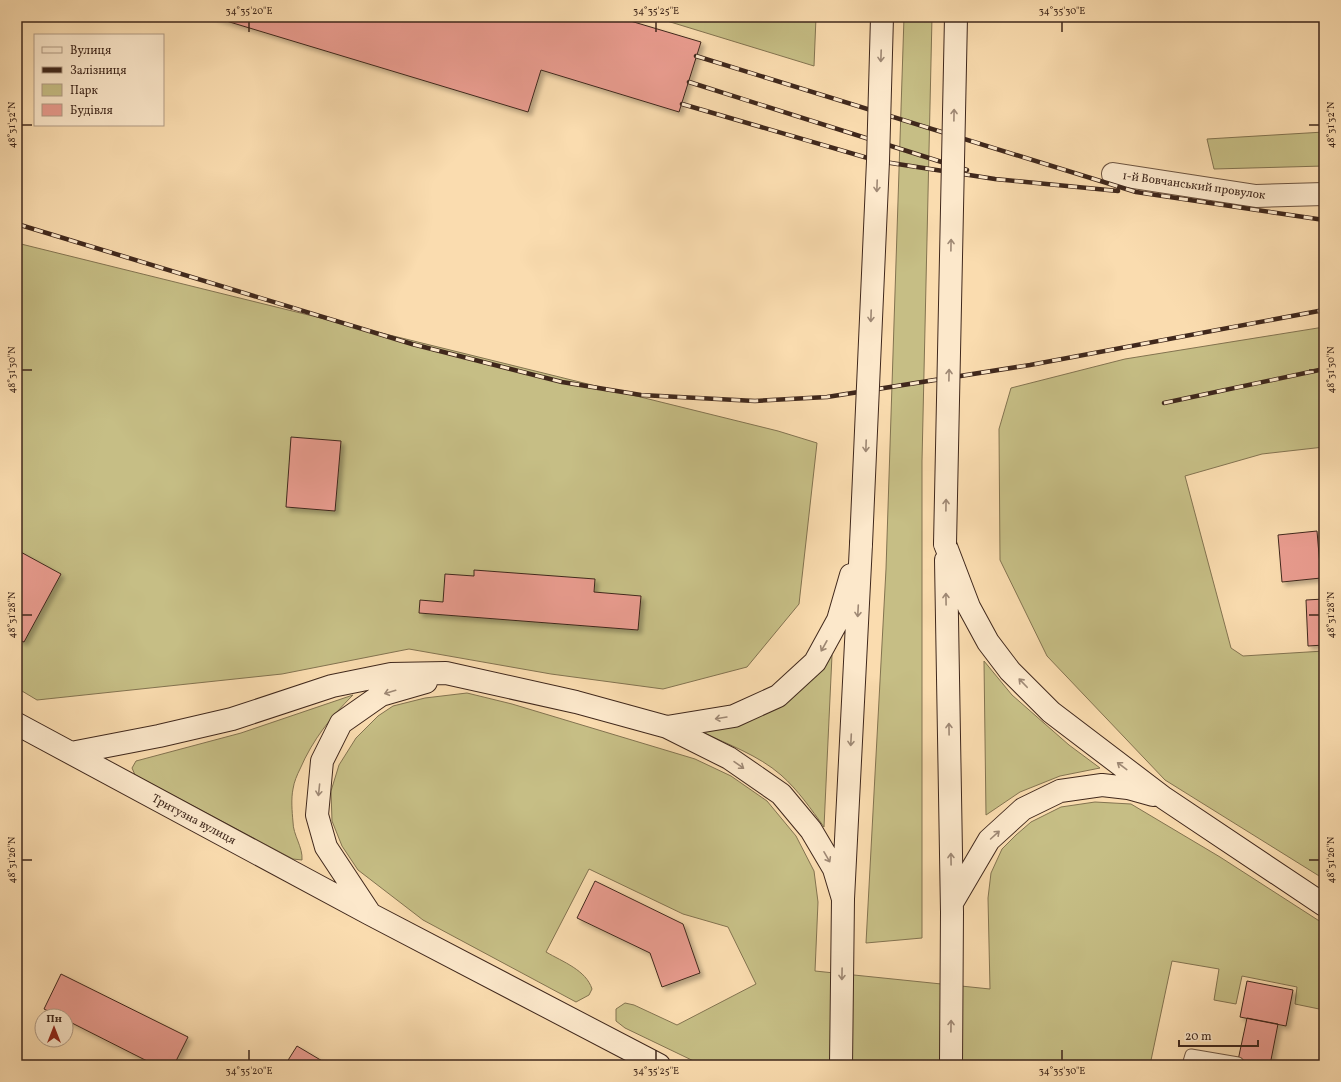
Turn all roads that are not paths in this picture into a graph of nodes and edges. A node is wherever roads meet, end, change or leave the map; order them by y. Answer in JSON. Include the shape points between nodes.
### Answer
{"nodes":[{"id":1,"x":882,"y":17,"type":"edge"},
{"id":2,"x":956,"y":17,"type":"edge"},
{"id":3,"x":1112,"y":174,"type":"dead end"},
{"id":4,"x":1324,"y":194,"type":"edge"},
{"id":5,"x":861,"y":544,"type":"junction"},
{"id":6,"x":945,"y":544,"type":"junction"},
{"id":7,"x":483,"y":680,"type":"junction"},
{"id":8,"x":17,"y":724,"type":"edge"},
{"id":9,"x":667,"y":727,"type":"junction"},
{"id":10,"x":71,"y":752,"type":"junction"},
{"id":11,"x":1164,"y":798,"type":"junction"},
{"id":12,"x":843,"y":899,"type":"junction"},
{"id":13,"x":1324,"y":905,"type":"edge"},
{"id":14,"x":952,"y":907,"type":"junction"},
{"id":15,"x":370,"y":914,"type":"junction"},
{"id":16,"x":1238,"y":1063,"type":"dead end"},
{"id":17,"x":659,"y":1065,"type":"edge"},
{"id":18,"x":841,"y":1065,"type":"edge"},
{"id":19,"x":950,"y":1065,"type":"edge"},
{"id":20,"x":1188,"y":1065,"type":"edge"}],
"edges":[{"from":1,"to":5,"type":"main road","one_way":true,"bridge":true,"via":[[878,169]]},
{"from":6,"to":2,"type":"main road","one_way":true,"bridge":true},
{"from":3,"to":4,"type":"main road","name":"1-й Вовчанський провулок","via":[[1256,196]]},
{"from":5,"to":9,"type":"main road","one_way":true,"via":[[838,620],[815,662],[778,696],[734,716]]},
{"from":5,"to":12,"type":"main road","one_way":true},
{"from":11,"to":6,"type":"main road","one_way":true,"via":[[1051,712],[1010,671],[988,642],[969,607]]},
{"from":14,"to":6,"type":"main road","one_way":true},
{"from":7,"to":9,"type":"main road"},
{"from":7,"to":10,"type":"main road","via":[[446,673],[391,674],[332,686],[225,720],[159,736]]},
{"from":7,"to":15,"type":"main road","one_way":true,"via":[[422,682],[381,695],[341,724],[322,761],[317,815],[326,847]]},
{"from":8,"to":10,"type":"main road","name":"Тритузна вулиця"},
{"from":9,"to":12,"type":"main road","one_way":true,"via":[[729,758],[781,794],[811,830],[834,869]]},
{"from":10,"to":15,"type":"main road","name":"Тритузна вулиця"},
{"from":11,"to":13,"type":"main road"},
{"from":14,"to":11,"type":"main road","one_way":true,"via":[[989,840],[1023,809],[1060,791],[1102,785],[1128,788]]},
{"from":12,"to":18,"type":"main road","one_way":true},
{"from":19,"to":14,"type":"main road","one_way":true},
{"from":15,"to":17,"type":"main road","name":"Тритузна вулиця"},
{"from":16,"to":20,"type":"lane","via":[[1191,1055]]}]}
